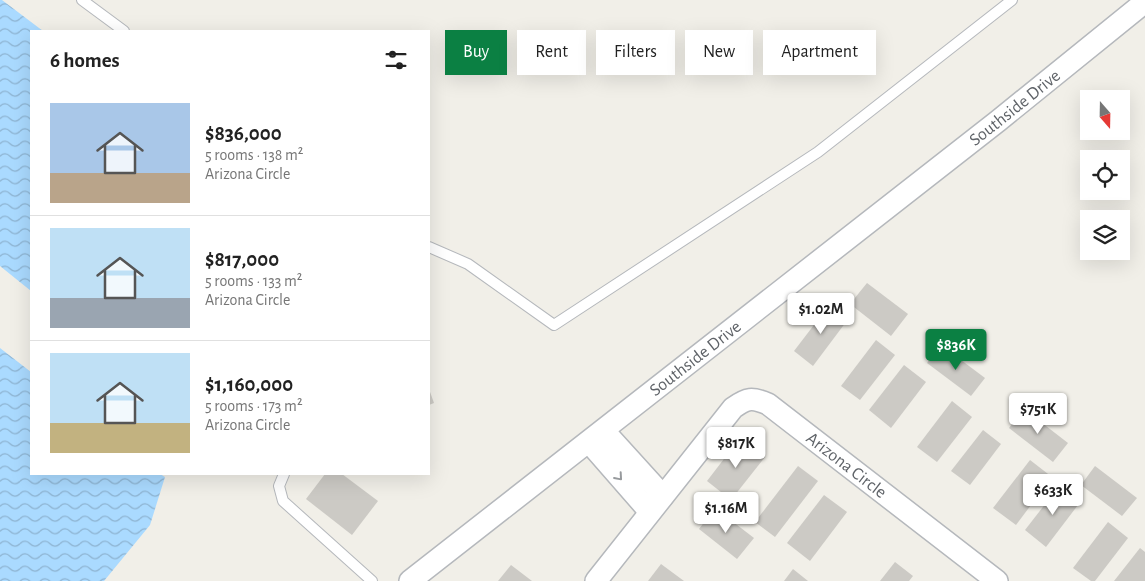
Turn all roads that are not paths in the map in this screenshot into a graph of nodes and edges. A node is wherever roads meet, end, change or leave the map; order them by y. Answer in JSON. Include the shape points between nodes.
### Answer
{"nodes":[{"id":1,"x":82,"y":0,"type":"edge"},
{"id":2,"x":1012,"y":0,"type":"edge"},
{"id":3,"x":1145,"y":2,"type":"edge"},
{"id":4,"x":123,"y":30,"type":"edge"},
{"id":5,"x":430,"y":247,"type":"edge"},
{"id":6,"x":596,"y":436,"type":"junction"},
{"id":7,"x":284,"y":475,"type":"edge"},
{"id":8,"x":656,"y":504,"type":"junction"},
{"id":9,"x":372,"y":581,"type":"edge"},
{"id":10,"x":410,"y":581,"type":"edge"},
{"id":11,"x":596,"y":581,"type":"edge"},
{"id":12,"x":997,"y":581,"type":"edge"}],
"edges":[{"from":1,"to":4,"type":"lane"},
{"from":2,"to":5,"type":"lane","via":[[818,152],[554,325],[468,264]]},
{"from":3,"to":6,"type":"street","name":"Southside Drive"},
{"from":6,"to":8,"type":"street"},
{"from":6,"to":10,"type":"street","name":"Southside Drive"},
{"from":7,"to":9,"type":"lane","via":[[279,486],[283,501]]},
{"from":8,"to":11,"type":"street","name":"Arizona Circle"},
{"from":8,"to":12,"type":"street","name":"Arizona Circle","via":[[732,408],[743,401],[756,399],[768,404]]}]}
